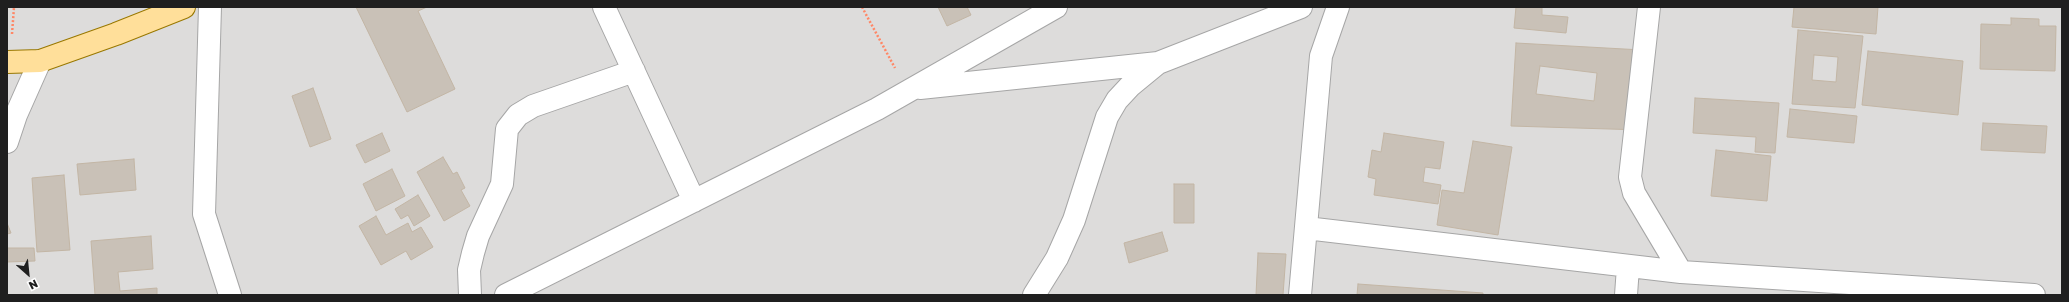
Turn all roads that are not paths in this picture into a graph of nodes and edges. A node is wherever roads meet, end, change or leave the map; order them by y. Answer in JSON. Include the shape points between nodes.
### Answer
{"nodes":[{"id":1,"x":184,"y":7,"type":"edge"},
{"id":2,"x":210,"y":7,"type":"edge"},
{"id":3,"x":604,"y":7,"type":"edge"},
{"id":4,"x":1056,"y":7,"type":"edge"},
{"id":5,"x":1301,"y":7,"type":"edge"},
{"id":6,"x":1338,"y":7,"type":"edge"},
{"id":7,"x":1649,"y":7,"type":"edge"},
{"id":8,"x":40,"y":61,"type":"junction"},
{"id":9,"x":7,"y":62,"type":"edge"},
{"id":10,"x":1158,"y":63,"type":"junction"},
{"id":11,"x":634,"y":71,"type":"junction"},
{"id":12,"x":910,"y":90,"type":"junction"},
{"id":13,"x":7,"y":142,"type":"edge"},
{"id":14,"x":694,"y":201,"type":"junction"},
{"id":15,"x":1306,"y":228,"type":"junction"},
{"id":16,"x":1628,"y":267,"type":"junction"},
{"id":17,"x":1681,"y":272,"type":"junction"},
{"id":18,"x":1903,"y":290,"type":"edge"},
{"id":19,"x":230,"y":295,"type":"edge"},
{"id":20,"x":470,"y":295,"type":"edge"},
{"id":21,"x":506,"y":295,"type":"edge"},
{"id":22,"x":1034,"y":295,"type":"edge"},
{"id":23,"x":1300,"y":295,"type":"edge"},
{"id":24,"x":1626,"y":295,"type":"edge"},
{"id":25,"x":2034,"y":295,"type":"edge"}],
"edges":[{"from":1,"to":8,"type":"main road"},
{"from":2,"to":19,"type":"street","via":[[204,214]]},
{"from":3,"to":11,"type":"street"},
{"from":4,"to":12,"type":"street"},
{"from":5,"to":10,"type":"street"},
{"from":6,"to":15,"type":"street","via":[[1321,56]]},
{"from":7,"to":17,"type":"street","via":[[1630,177],[1634,193]]},
{"from":8,"to":9,"type":"main road"},
{"from":8,"to":13,"type":"street"},
{"from":10,"to":12,"type":"street"},
{"from":10,"to":22,"type":"street","via":[[1130,86],[1117,100],[1107,117],[1074,220],[1057,258]]},
{"from":11,"to":14,"type":"street"},
{"from":11,"to":20,"type":"street","via":[[533,106],[518,115],[507,129],[502,184],[473,253],[469,270]]},
{"from":12,"to":14,"type":"street"},
{"from":14,"to":21,"type":"street"},
{"from":15,"to":16,"type":"street"},
{"from":15,"to":23,"type":"street"},
{"from":16,"to":17,"type":"street"},
{"from":16,"to":24,"type":"street"},
{"from":17,"to":18,"type":"street"},
{"from":18,"to":25,"type":"street"}]}
